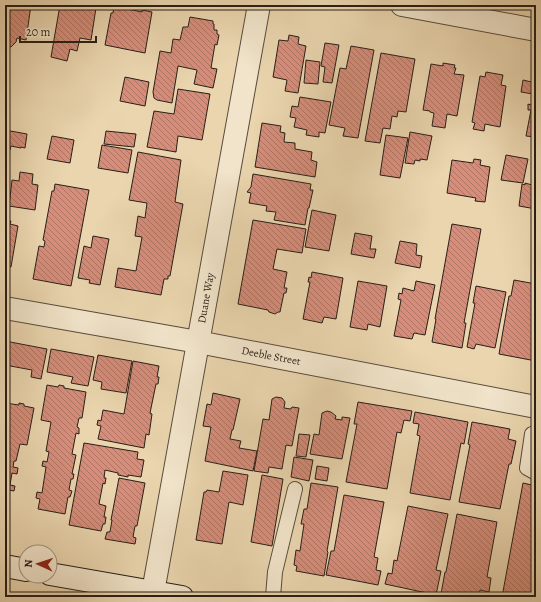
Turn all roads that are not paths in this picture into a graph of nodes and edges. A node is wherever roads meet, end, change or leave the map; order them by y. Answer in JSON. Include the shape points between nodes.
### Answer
{"nodes":[{"id":1,"x":259,"y":5,"type":"edge"},
{"id":2,"x":402,"y":5,"type":"edge"},
{"id":3,"x":536,"y":30,"type":"edge"},
{"id":4,"x":5,"y":308,"type":"edge"},
{"id":5,"x":198,"y":342,"type":"junction"},
{"id":6,"x":536,"y":407,"type":"edge"},
{"id":7,"x":532,"y":434,"type":"dead end"},
{"id":8,"x":536,"y":473,"type":"edge"},
{"id":9,"x":295,"y":489,"type":"dead end"},
{"id":10,"x":5,"y":566,"type":"edge"},
{"id":11,"x":18,"y":568,"type":"edge"},
{"id":12,"x":58,"y":575,"type":"edge"},
{"id":13,"x":153,"y":592,"type":"junction"},
{"id":14,"x":182,"y":597,"type":"edge"},
{"id":15,"x":273,"y":597,"type":"edge"}],
"edges":[{"from":1,"to":5,"type":"street","name":"Duane Way"},
{"from":2,"to":3,"type":"street"},
{"from":4,"to":5,"type":"street","name":"Deeble Street"},
{"from":5,"to":6,"type":"street","name":"Deeble Street"},
{"from":5,"to":13,"type":"street","name":"Duane Way"},
{"from":7,"to":8,"type":"lane","via":[[527,468]]},
{"from":9,"to":15,"type":"lane","via":[[275,572]]},
{"from":10,"to":11,"type":"street"},
{"from":12,"to":13,"type":"street"},
{"from":13,"to":14,"type":"street"}]}
